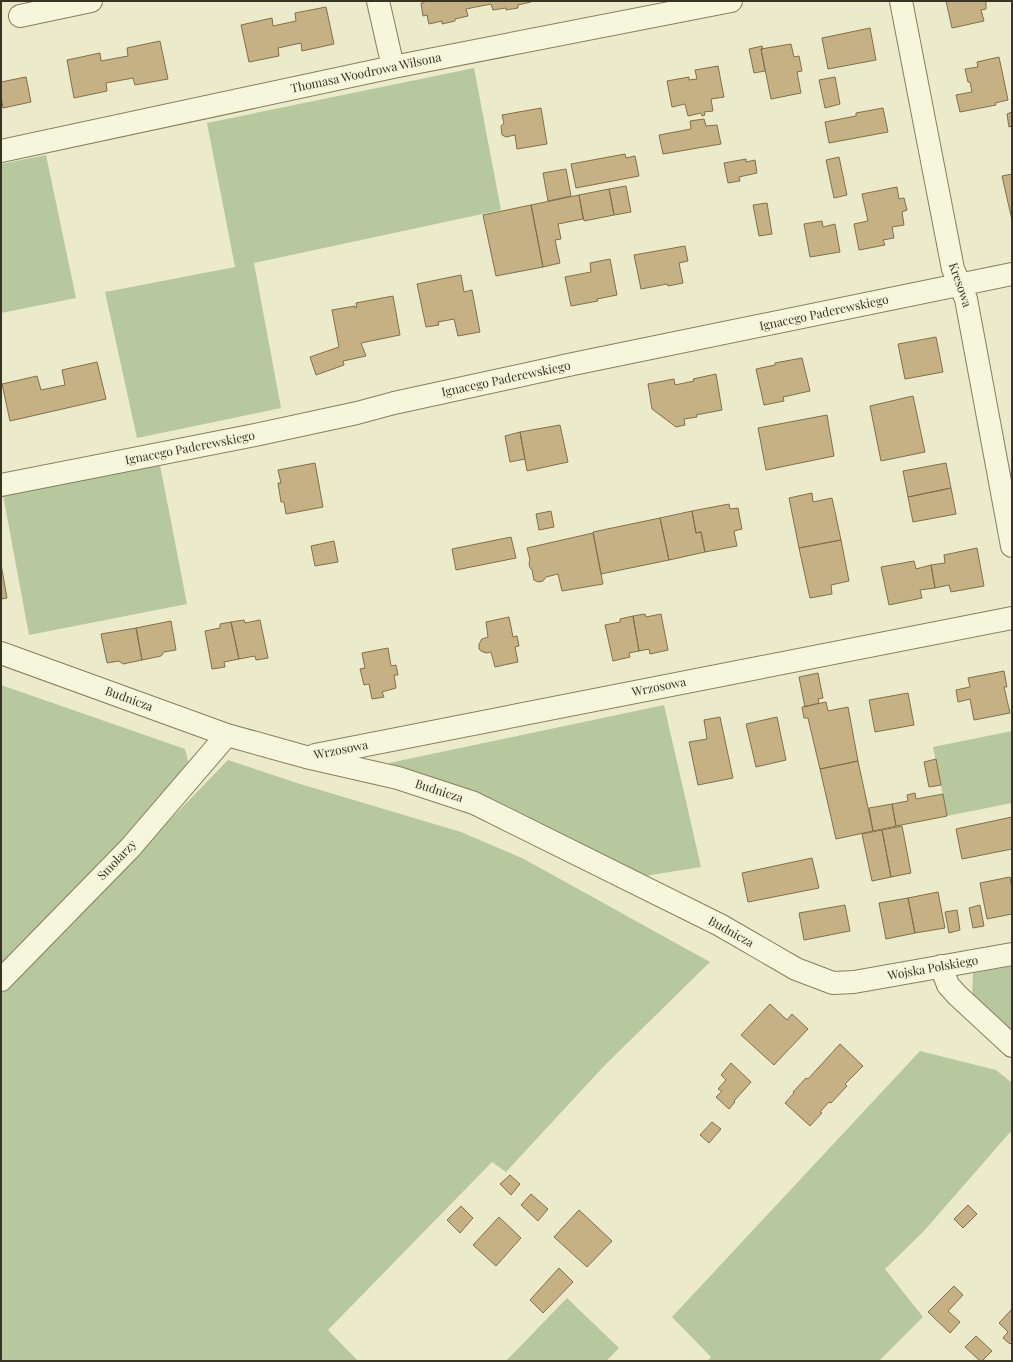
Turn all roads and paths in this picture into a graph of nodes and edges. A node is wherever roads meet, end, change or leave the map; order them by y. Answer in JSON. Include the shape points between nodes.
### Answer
{"nodes":[{"id":1,"x":91,"y":1,"type":"edge"},
{"id":2,"x":378,"y":1,"type":"edge"},
{"id":3,"x":731,"y":1,"type":"edge"},
{"id":4,"x":901,"y":1,"type":"edge"},
{"id":5,"x":20,"y":16,"type":"dead end"},
{"id":6,"x":393,"y":67,"type":"junction"},
{"id":7,"x":1,"y":151,"type":"edge"},
{"id":8,"x":1012,"y":274,"type":"edge"},
{"id":9,"x":960,"y":285,"type":"junction"},
{"id":10,"x":1,"y":484,"type":"edge"},
{"id":11,"x":1012,"y":546,"type":"edge"},
{"id":12,"x":1012,"y":618,"type":"edge"},
{"id":13,"x":1,"y":653,"type":"edge"},
{"id":14,"x":227,"y":735,"type":"junction"},
{"id":15,"x":306,"y":757,"type":"junction"},
{"id":16,"x":1012,"y":954,"type":"edge"},
{"id":17,"x":941,"y":966,"type":"junction"},
{"id":18,"x":1,"y":980,"type":"edge"},
{"id":19,"x":854,"y":982,"type":"joint"},
{"id":20,"x":1012,"y":1046,"type":"edge"}],
"edges":[{"from":1,"to":5,"type":"street"},
{"from":2,"to":6,"type":"street"},
{"from":3,"to":6,"type":"street","name":"Thomasa Woodrowa Wilsona"},
{"from":4,"to":9,"type":"street","name":"Kresowa","via":[[953,269]]},
{"from":6,"to":7,"type":"street","name":"Thomasa Woodrowa Wilsona"},
{"from":8,"to":9,"type":"street","name":"Ignacego Paderewskiego"},
{"from":9,"to":10,"type":"street","name":"Ignacego Paderewskiego","via":[[573,364],[255,435]]},
{"from":9,"to":11,"type":"street","name":"Kresowa","via":[[966,299]]},
{"from":12,"to":15,"type":"street","name":"Wrzosowa"},
{"from":13,"to":14,"type":"street","name":"Budnicza"},
{"from":14,"to":15,"type":"street","name":"Budnicza"},
{"from":14,"to":18,"type":"street","name":"Smolarzy","via":[[130,848]]},
{"from":15,"to":19,"type":"street","name":"Budnicza","via":[[398,778],[474,802],[720,925],[796,969],[833,982]]},
{"from":16,"to":17,"type":"street","name":"Wojska Polskiego"},
{"from":17,"to":19,"type":"street","name":"Wojska Polskiego"},
{"from":17,"to":20,"type":"street","via":[[948,985]]}]}
